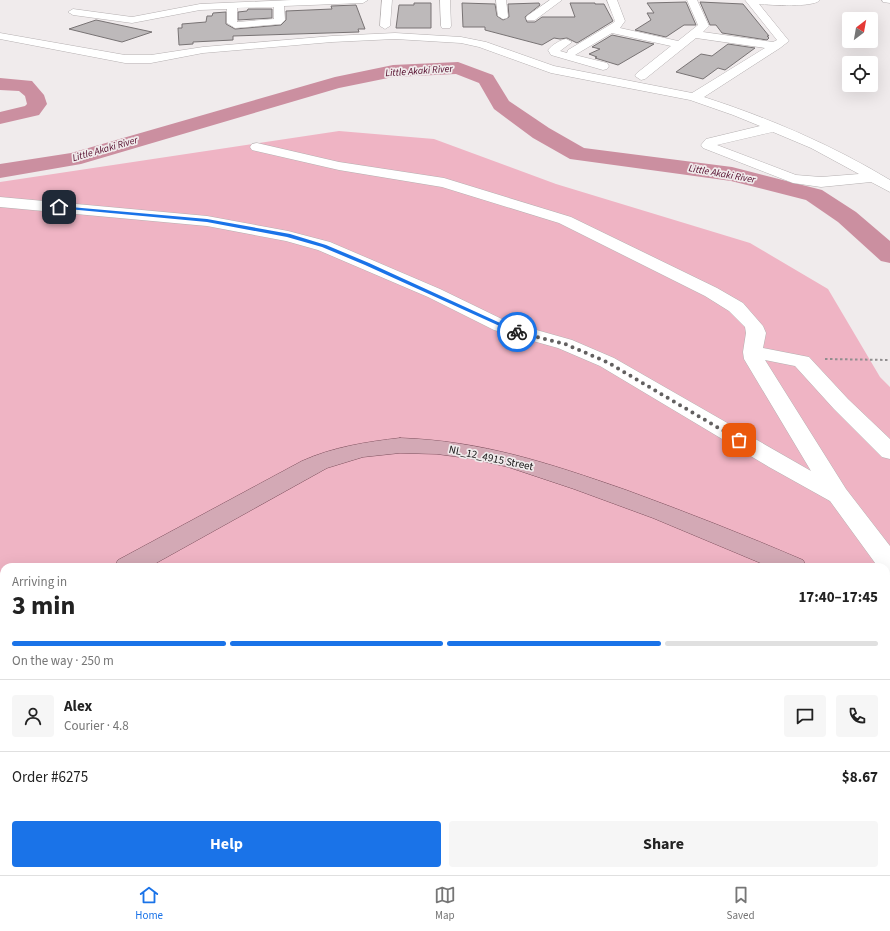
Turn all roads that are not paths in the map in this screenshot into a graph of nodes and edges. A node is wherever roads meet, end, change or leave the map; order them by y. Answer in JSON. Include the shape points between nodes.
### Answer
{"nodes":[{"id":1,"x":363,"y":0,"type":"edge"},
{"id":2,"x":386,"y":0,"type":"edge"},
{"id":3,"x":445,"y":0,"type":"edge"},
{"id":4,"x":501,"y":0,"type":"edge"},
{"id":5,"x":557,"y":0,"type":"edge"},
{"id":6,"x":612,"y":0,"type":"edge"},
{"id":7,"x":692,"y":0,"type":"edge"},
{"id":8,"x":750,"y":0,"type":"edge"},
{"id":9,"x":815,"y":0,"type":"edge"},
{"id":10,"x":887,"y":0,"type":"edge"},
{"id":11,"x":890,"y":0,"type":"edge"},
{"id":12,"x":295,"y":2,"type":"edge"},
{"id":13,"x":279,"y":4,"type":"junction"},
{"id":14,"x":232,"y":6,"type":"junction"},
{"id":15,"x":73,"y":12,"type":"dead end"},
{"id":16,"x":503,"y":16,"type":"dead end"},
{"id":17,"x":531,"y":18,"type":"dead end"},
{"id":18,"x":385,"y":26,"type":"dead end"},
{"id":19,"x":446,"y":26,"type":"dead end"},
{"id":20,"x":610,"y":29,"type":"junction"},
{"id":21,"x":694,"y":34,"type":"junction"},
{"id":22,"x":0,"y":36,"type":"edge"},
{"id":23,"x":680,"y":45,"type":"junction"},
{"id":24,"x":776,"y":46,"type":"junction"},
{"id":25,"x":641,"y":76,"type":"junction"},
{"id":26,"x":699,"y":94,"type":"junction"},
{"id":27,"x":775,"y":127,"type":"junction"},
{"id":28,"x":257,"y":147,"type":"dead end"},
{"id":29,"x":876,"y":177,"type":"junction"},
{"id":30,"x":890,"y":187,"type":"edge"},
{"id":31,"x":0,"y":202,"type":"edge"},
{"id":32,"x":753,"y":352,"type":"junction"},
{"id":33,"x":890,"y":452,"type":"edge"},
{"id":34,"x":838,"y":495,"type":"junction"},
{"id":35,"x":135,"y":563,"type":"edge"},
{"id":36,"x":152,"y":563,"type":"edge"},
{"id":37,"x":760,"y":563,"type":"edge"},
{"id":38,"x":784,"y":563,"type":"edge"},
{"id":39,"x":889,"y":563,"type":"edge"}],
"edges":[{"from":1,"to":12,"type":"street"},
{"from":2,"to":18,"type":"street"},
{"from":3,"to":19,"type":"street"},
{"from":4,"to":16,"type":"street"},
{"from":5,"to":17,"type":"street"},
{"from":6,"to":20,"type":"street","via":[[620,21]]},
{"from":7,"to":21,"type":"street","via":[[704,26]]},
{"from":8,"to":9,"type":"street"},
{"from":8,"to":24,"type":"street","via":[[781,37],[783,41]]},
{"from":10,"to":11,"type":"street"},
{"from":12,"to":13,"type":"street"},
{"from":13,"to":14,"type":"street"},
{"from":13,"to":14,"type":"street","via":[[280,20],[232,24]]},
{"from":14,"to":15,"type":"street","via":[[186,9],[167,15],[132,20]]},
{"from":20,"to":23,"type":"street"},
{"from":20,"to":25,"type":"street","via":[[569,47],[554,50],[555,53]]},
{"from":21,"to":23,"type":"street"},
{"from":21,"to":24,"type":"street"},
{"from":22,"to":26,"type":"street","via":[[111,58],[132,59],[332,39],[395,36],[461,40],[482,44],[557,70]]},
{"from":23,"to":25,"type":"street"},
{"from":24,"to":26,"type":"street"},
{"from":25,"to":26,"type":"street"},
{"from":26,"to":27,"type":"street"},
{"from":27,"to":29,"type":"street","via":[[816,145]]},
{"from":27,"to":29,"type":"street","via":[[711,142],[708,145],[793,179],[821,182]]},
{"from":28,"to":32,"type":"street","via":[[339,166],[444,183],[565,220],[711,292],[736,307],[754,326],[756,333]]},
{"from":29,"to":30,"type":"street"},
{"from":31,"to":34,"type":"street","via":[[207,221],[288,236],[324,246],[434,293],[501,326],[565,344],[607,362]]},
{"from":32,"to":33,"type":"street","via":[[802,361]]},
{"from":32,"to":34,"type":"street","via":[[754,359]]},
{"from":34,"to":39,"type":"street"},
{"from":35,"to":38,"type":"main road","name":"NL_12_4915 Street","via":[[325,460],[365,449],[419,446],[459,449],[563,476],[645,506]]},
{"from":36,"to":37,"type":"main road","name":"NL_12_4915 Street","via":[[315,472],[343,461],[393,452],[457,456],[528,472],[645,515]]}]}
